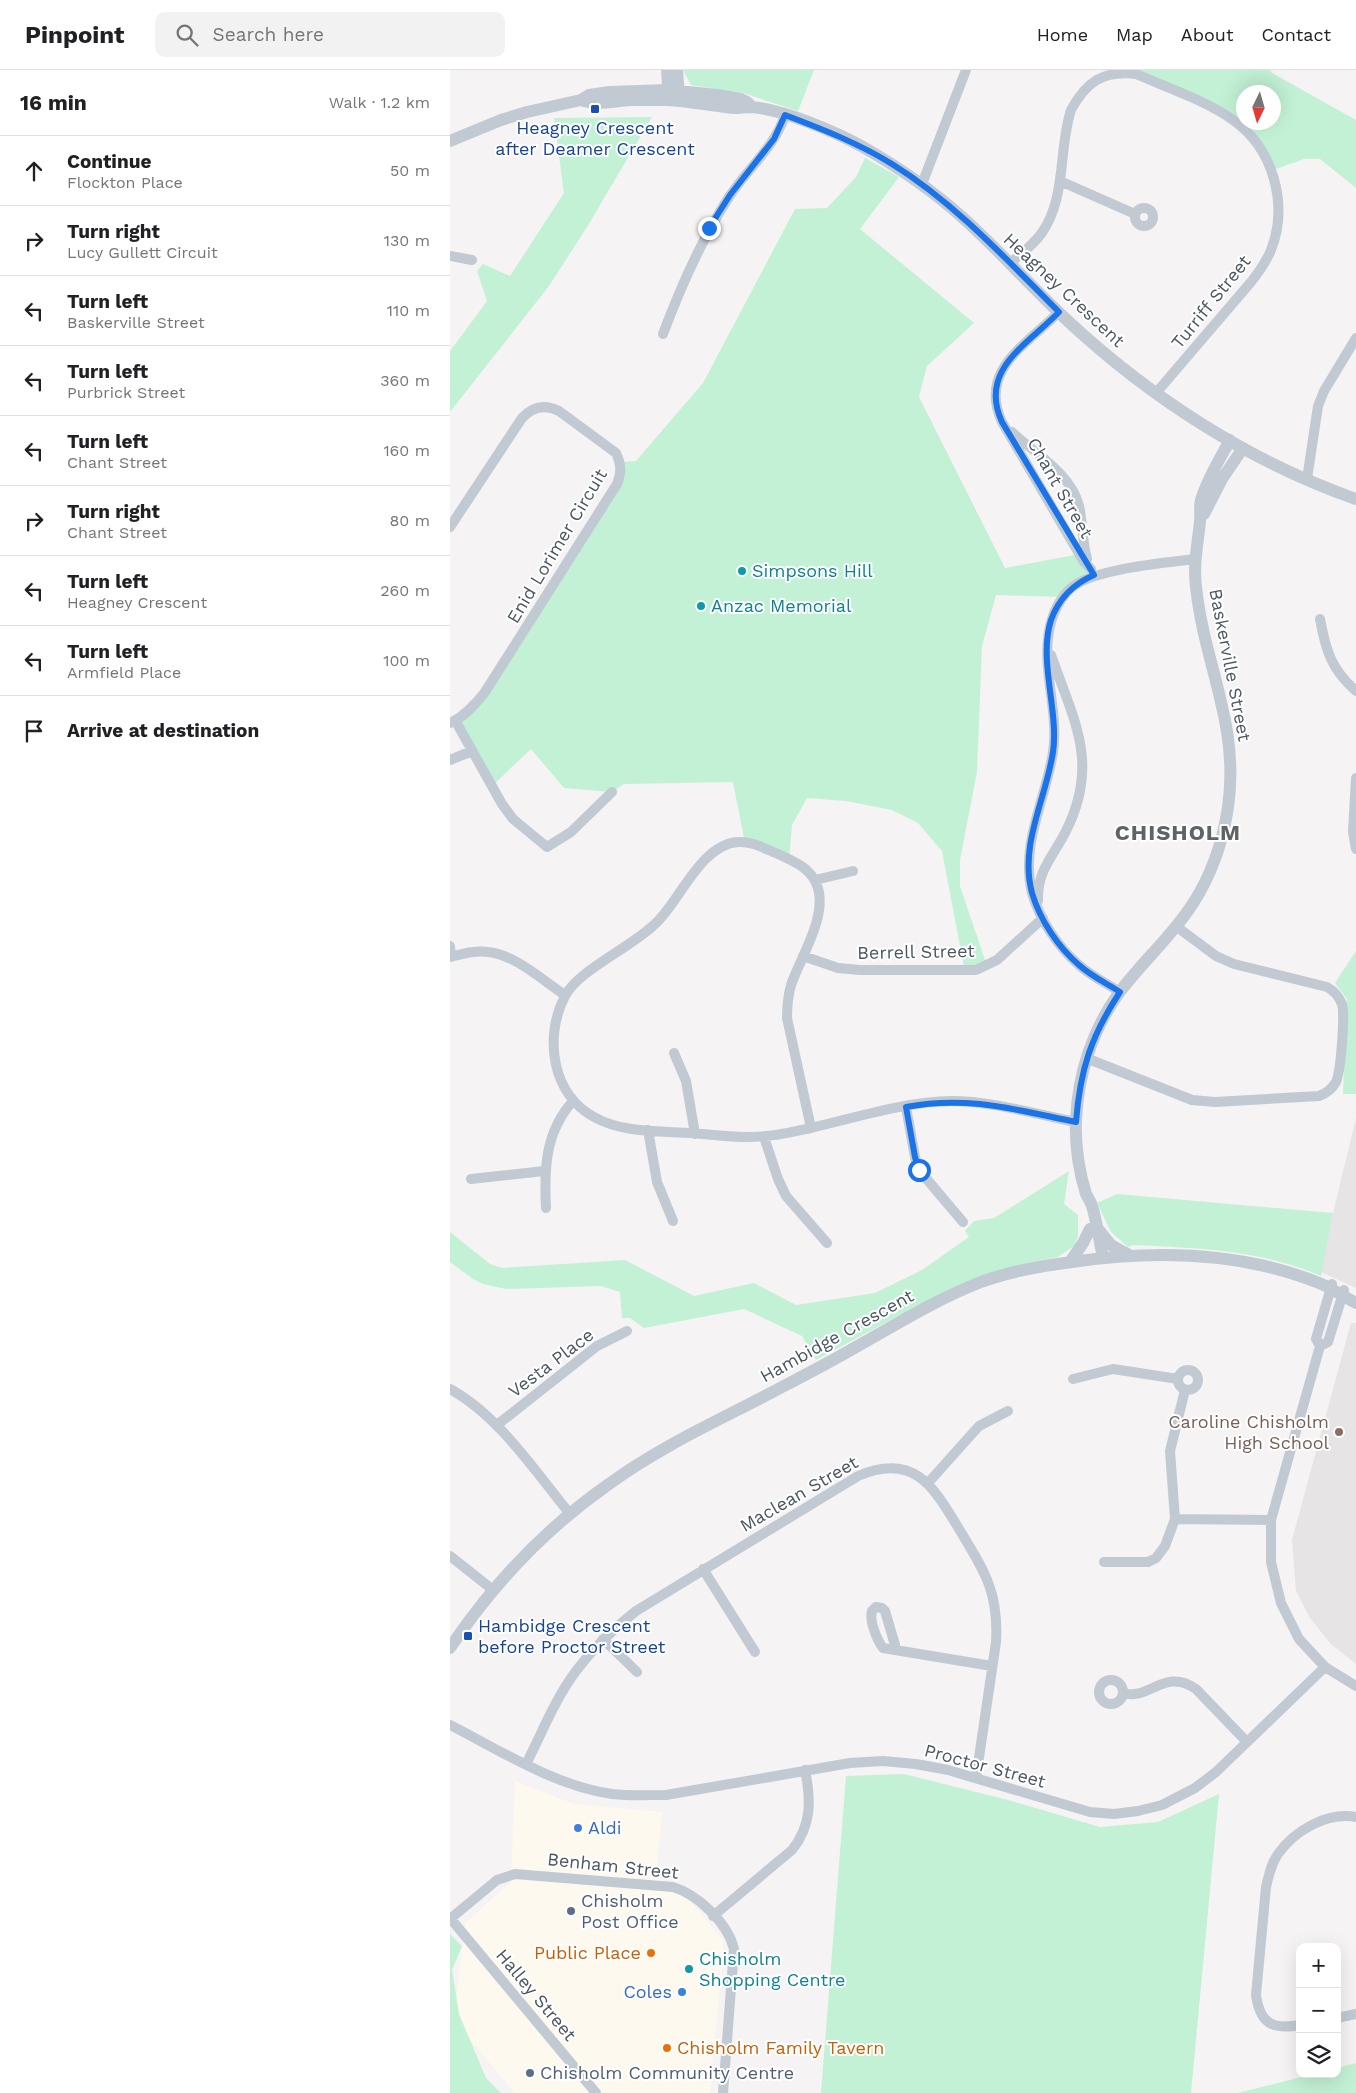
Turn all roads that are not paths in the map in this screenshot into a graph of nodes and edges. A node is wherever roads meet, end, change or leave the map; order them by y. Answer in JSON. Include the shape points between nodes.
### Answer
{"nodes":[{"id":1,"x":667,"y":70,"type":"edge"},
{"id":2,"x":676,"y":70,"type":"edge"},
{"id":3,"x":966,"y":70,"type":"edge"},
{"id":4,"x":674,"y":95,"type":"junction"},
{"id":5,"x":785,"y":115,"type":"junction"},
{"id":6,"x":450,"y":141,"type":"edge"},
{"id":7,"x":1060,"y":181,"type":"junction"},
{"id":8,"x":922,"y":184,"type":"junction"},
{"id":9,"x":1135,"y":214,"type":"dead end"},
{"id":10,"x":450,"y":256,"type":"edge"},
{"id":11,"x":472,"y":260,"type":"dead end"},
{"id":12,"x":1010,"y":263,"type":"junction"},
{"id":13,"x":1059,"y":312,"type":"junction"},
{"id":14,"x":663,"y":334,"type":"dead end"},
{"id":15,"x":1356,"y":338,"type":"edge"},
{"id":16,"x":1156,"y":393,"type":"junction"},
{"id":17,"x":1002,"y":422,"type":"junction"},
{"id":18,"x":1230,"y":440,"type":"junction"},
{"id":19,"x":1243,"y":448,"type":"junction"},
{"id":20,"x":1307,"y":479,"type":"junction"},
{"id":21,"x":1356,"y":499,"type":"edge"},
{"id":22,"x":1201,"y":518,"type":"junction"},
{"id":23,"x":450,"y":527,"type":"edge"},
{"id":24,"x":1195,"y":559,"type":"junction"},
{"id":25,"x":1092,"y":572,"type":"junction"},
{"id":26,"x":1320,"y":619,"type":"dead end"},
{"id":27,"x":1048,"y":644,"type":"junction"},
{"id":28,"x":1356,"y":691,"type":"edge"},
{"id":29,"x":453,"y":722,"type":"edge"},
{"id":30,"x":472,"y":751,"type":"junction"},
{"id":31,"x":450,"y":760,"type":"edge"},
{"id":32,"x":1356,"y":778,"type":"edge"},
{"id":33,"x":612,"y":792,"type":"dead end"},
{"id":34,"x":1356,"y":849,"type":"edge"},
{"id":35,"x":853,"y":871,"type":"dead end"},
{"id":36,"x":815,"y":880,"type":"junction"},
{"id":37,"x":1041,"y":915,"type":"junction"},
{"id":38,"x":1177,"y":927,"type":"junction"},
{"id":39,"x":450,"y":946,"type":"edge"},
{"id":40,"x":803,"y":956,"type":"junction"},
{"id":41,"x":450,"y":957,"type":"edge"},
{"id":42,"x":1120,"y":992,"type":"junction"},
{"id":43,"x":565,"y":995,"type":"junction"},
{"id":44,"x":674,"y":1053,"type":"dead end"},
{"id":45,"x":1086,"y":1058,"type":"junction"},
{"id":46,"x":573,"y":1102,"type":"junction"},
{"id":47,"x":906,"y":1107,"type":"junction"},
{"id":48,"x":1076,"y":1122,"type":"junction"},
{"id":49,"x":811,"y":1128,"type":"junction"},
{"id":50,"x":648,"y":1130,"type":"junction"},
{"id":51,"x":695,"y":1134,"type":"junction"},
{"id":52,"x":764,"y":1137,"type":"junction"},
{"id":53,"x":544,"y":1171,"type":"junction"},
{"id":54,"x":472,"y":1179,"type":"dead end"},
{"id":55,"x":546,"y":1208,"type":"dead end"},
{"id":56,"x":673,"y":1221,"type":"dead end"},
{"id":57,"x":963,"y":1222,"type":"dead end"},
{"id":58,"x":1093,"y":1228,"type":"junction"},
{"id":59,"x":827,"y":1243,"type":"dead end"},
{"id":60,"x":1129,"y":1255,"type":"junction"},
{"id":61,"x":1099,"y":1258,"type":"junction"},
{"id":62,"x":1070,"y":1262,"type":"junction"},
{"id":63,"x":1334,"y":1289,"type":"junction"},
{"id":64,"x":1356,"y":1296,"type":"edge"},
{"id":65,"x":1356,"y":1303,"type":"edge"},
{"id":66,"x":627,"y":1331,"type":"dead end"},
{"id":67,"x":1073,"y":1378,"type":"dead end"},
{"id":68,"x":1178,"y":1379,"type":"junction"},
{"id":69,"x":450,"y":1389,"type":"edge"},
{"id":70,"x":1185,"y":1390,"type":"junction"},
{"id":71,"x":1008,"y":1411,"type":"dead end"},
{"id":72,"x":497,"y":1425,"type":"junction"},
{"id":73,"x":928,"y":1483,"type":"junction"},
{"id":74,"x":570,"y":1514,"type":"junction"},
{"id":75,"x":1175,"y":1519,"type":"junction"},
{"id":76,"x":1271,"y":1520,"type":"junction"},
{"id":77,"x":450,"y":1556,"type":"edge"},
{"id":78,"x":1104,"y":1562,"type":"dead end"},
{"id":79,"x":703,"y":1569,"type":"junction"},
{"id":80,"x":493,"y":1590,"type":"junction"},
{"id":81,"x":603,"y":1639,"type":"junction"},
{"id":82,"x":450,"y":1648,"type":"edge"},
{"id":83,"x":892,"y":1648,"type":"dead end"},
{"id":84,"x":755,"y":1652,"type":"dead end"},
{"id":85,"x":992,"y":1666,"type":"junction"},
{"id":86,"x":1325,"y":1667,"type":"junction"},
{"id":87,"x":637,"y":1672,"type":"dead end"},
{"id":88,"x":1356,"y":1686,"type":"edge"},
{"id":89,"x":1123,"y":1693,"type":"dead end"},
{"id":90,"x":450,"y":1725,"type":"edge"},
{"id":91,"x":1247,"y":1742,"type":"junction"},
{"id":92,"x":526,"y":1764,"type":"junction"},
{"id":93,"x":805,"y":1770,"type":"junction"},
{"id":94,"x":976,"y":1778,"type":"junction"},
{"id":95,"x":1356,"y":1817,"type":"edge"},
{"id":96,"x":713,"y":1916,"type":"junction"},
{"id":97,"x":450,"y":1918,"type":"edge"},
{"id":98,"x":1356,"y":2014,"type":"edge"},
{"id":99,"x":1341,"y":2017,"type":"edge"},
{"id":100,"x":1296,"y":2025,"type":"edge"},
{"id":101,"x":596,"y":2093,"type":"edge"},
{"id":102,"x":723,"y":2093,"type":"edge"}],
"edges":[{"from":1,"to":4,"type":"street"},
{"from":2,"to":4,"type":"street"},
{"from":3,"to":8,"type":"street"},
{"from":4,"to":5,"type":"street","name":"Heagney Crescent"},
{"from":4,"to":6,"type":"street","name":"Heagney Crescent","via":[[589,104],[581,100],[527,112]]},
{"from":5,"to":8,"type":"street","name":"Heagney Crescent","via":[[859,145]]},
{"from":5,"to":14,"type":"street","via":[[774,139],[730,195],[709,228],[683,281]]},
{"from":7,"to":9,"type":"street"},
{"from":7,"to":12,"type":"street","name":"Turriff Street","via":[[1056,204],[1040,236]]},
{"from":7,"to":16,"type":"street","name":"Turriff Street","via":[[1072,110],[1078,96],[1099,77],[1111,72],[1136,74],[1219,110],[1252,137],[1269,164],[1278,198],[1278,219],[1263,267]]},
{"from":8,"to":12,"type":"street","name":"Heagney Crescent"},
{"from":10,"to":11,"type":"street"},
{"from":12,"to":13,"type":"street","name":"Heagney Crescent"},
{"from":13,"to":16,"type":"street","name":"Heagney Crescent"},
{"from":13,"to":17,"type":"street","name":"Chant Street","via":[[1007,361],[1000,372],[995,398]]},
{"from":15,"to":20,"type":"street","via":[[1318,406]]},
{"from":16,"to":18,"type":"street","name":"Heagney Crescent"},
{"from":17,"to":25,"type":"street","name":"Chant Street"},
{"from":17,"to":25,"type":"street","name":"Chant Street","via":[[1060,474],[1074,491]]},
{"from":18,"to":19,"type":"street","name":"Heagney Crescent"},
{"from":18,"to":22,"type":"street","name":"Baskerville Street","via":[[1202,498]]},
{"from":19,"to":20,"type":"street","name":"Heagney Crescent"},
{"from":19,"to":22,"type":"street","name":"Baskerville Street"},
{"from":20,"to":21,"type":"street","name":"Heagney Crescent"},
{"from":22,"to":24,"type":"street","name":"Baskerville Street"},
{"from":23,"to":29,"type":"street","name":"Enid Lorimer Circuit","via":[[522,418],[533,409],[542,406],[559,411],[616,453],[620,462],[617,484],[485,692],[474,706]]},
{"from":24,"to":25,"type":"street"},
{"from":24,"to":38,"type":"street","name":"Baskerville Street","via":[[1198,607],[1226,717],[1230,776],[1228,806],[1218,850],[1200,891]]},
{"from":25,"to":27,"type":"street","via":[[1072,587],[1058,604],[1051,621]]},
{"from":26,"to":28,"type":"street","via":[[1331,662]]},
{"from":27,"to":37,"type":"street","via":[[1053,752],[1030,849],[1032,888]]},
{"from":27,"to":37,"type":"street","via":[[1078,728],[1084,768],[1073,816],[1040,876]]},
{"from":29,"to":30,"type":"street"},
{"from":30,"to":31,"type":"street"},
{"from":30,"to":33,"type":"street","via":[[513,819],[547,847],[571,832]]},
{"from":32,"to":34,"type":"street","via":[[1353,832]]},
{"from":35,"to":36,"type":"street"},
{"from":36,"to":40,"type":"street","via":[[820,908]]},
{"from":36,"to":43,"type":"street","via":[[798,862],[752,844],[726,844],[704,861],[657,923],[581,978]]},
{"from":37,"to":40,"type":"street","name":"Berrell Street","via":[[997,960],[976,970],[860,970],[838,968]]},
{"from":37,"to":42,"type":"street","via":[[1065,952]]},
{"from":38,"to":42,"type":"street","name":"Baskerville Street"},
{"from":38,"to":45,"type":"street","via":[[1216,956],[1234,964],[1333,990],[1343,1013],[1340,1072],[1332,1088],[1319,1096],[1215,1102],[1192,1100]]},
{"from":39,"to":41,"type":"street"},
{"from":40,"to":49,"type":"street","via":[[786,1005]]},
{"from":41,"to":43,"type":"street","via":[[487,951],[501,954]]},
{"from":42,"to":45,"type":"street","name":"Baskerville Street"},
{"from":43,"to":46,"type":"street","via":[[557,1015],[554,1044],[558,1072]]},
{"from":44,"to":51,"type":"street","via":[[686,1081]]},
{"from":45,"to":48,"type":"street","name":"Baskerville Street"},
{"from":46,"to":50,"type":"street","via":[[595,1118],[612,1125]]},
{"from":46,"to":53,"type":"street","via":[[551,1137]]},
{"from":47,"to":48,"type":"street","via":[[950,1101],[975,1102]]},
{"from":47,"to":49,"type":"street"},
{"from":47,"to":57,"type":"street","via":[[919,1170]]},
{"from":48,"to":58,"type":"street","name":"Baskerville Street","via":[[1077,1145]]},
{"from":49,"to":52,"type":"street"},
{"from":50,"to":51,"type":"street"},
{"from":50,"to":56,"type":"street","via":[[657,1182]]},
{"from":51,"to":52,"type":"street"},
{"from":52,"to":59,"type":"street","via":[[786,1196]]},
{"from":53,"to":54,"type":"street"},
{"from":53,"to":55,"type":"street"},
{"from":58,"to":60,"type":"street","via":[[1111,1245]]},
{"from":58,"to":61,"type":"street","name":"Baskerville Street"},
{"from":58,"to":62,"type":"street"},
{"from":60,"to":61,"type":"street","name":"Hambidge Crescent"},
{"from":60,"to":63,"type":"street","name":"Hambidge Crescent","via":[[1181,1256],[1258,1265]]},
{"from":61,"to":62,"type":"street","name":"Hambidge Crescent"},
{"from":62,"to":74,"type":"street","name":"Hambidge Crescent","via":[[1045,1264],[1003,1275],[939,1300],[852,1350],[651,1456]]},
{"from":63,"to":64,"type":"street","name":"Hambidge Crescent"},
{"from":63,"to":65,"type":"street","name":"Hambidge Crescent"},
{"from":63,"to":76,"type":"street","via":[[1316,1339],[1320,1346]]},
{"from":66,"to":72,"type":"street","name":"Vesta Place","via":[[597,1346]]},
{"from":67,"to":68,"type":"street","via":[[1113,1369]]},
{"from":68,"to":70,"type":"street"},
{"from":68,"to":70,"type":"street","via":[[1186,1371],[1196,1375],[1196,1387]]},
{"from":69,"to":72,"type":"street","via":[[473,1403]]},
{"from":70,"to":75,"type":"street","via":[[1170,1451]]},
{"from":71,"to":73,"type":"street","via":[[979,1426]]},
{"from":72,"to":74,"type":"street"},
{"from":73,"to":79,"type":"street","name":"Maclean Street","via":[[908,1471],[894,1468],[872,1470]]},
{"from":73,"to":85,"type":"street","name":"Maclean Street","via":[[965,1538],[991,1587],[997,1624]]},
{"from":74,"to":80,"type":"street","name":"Hambidge Crescent"},
{"from":75,"to":76,"type":"street"},
{"from":75,"to":78,"type":"street","via":[[1165,1546],[1156,1558],[1140,1563]]},
{"from":76,"to":86,"type":"street","via":[[1271,1562],[1281,1603],[1299,1639]]},
{"from":77,"to":80,"type":"street"},
{"from":79,"to":81,"type":"street","name":"Maclean Street","via":[[636,1610]]},
{"from":79,"to":84,"type":"street"},
{"from":80,"to":82,"type":"street","name":"Hambidge Crescent"},
{"from":81,"to":87,"type":"street"},
{"from":81,"to":92,"type":"street","name":"Maclean Street","via":[[575,1672]]},
{"from":83,"to":85,"type":"street"},
{"from":85,"to":94,"type":"street","name":"Maclean Street"},
{"from":86,"to":88,"type":"street"},
{"from":86,"to":91,"type":"street","name":"Proctor Street"},
{"from":89,"to":91,"type":"street","via":[[1135,1694],[1178,1680],[1187,1683]]},
{"from":90,"to":92,"type":"street","name":"Proctor Street"},
{"from":91,"to":94,"type":"street","name":"Proctor Street","via":[[1195,1788],[1162,1805],[1138,1811],[1114,1814],[1084,1811]]},
{"from":92,"to":93,"type":"street","name":"Proctor Street","via":[[584,1788],[638,1796],[680,1792]]},
{"from":93,"to":94,"type":"street","name":"Proctor Street","via":[[883,1761],[916,1764]]},
{"from":93,"to":96,"type":"street","via":[[810,1810],[799,1840],[792,1850]]},
{"from":95,"to":100,"type":"street","via":[[1334,1817],[1307,1828],[1283,1848],[1269,1873],[1257,2006],[1268,2023],[1276,2027]]},
{"from":96,"to":97,"type":"street","name":"Benham Street","via":[[695,1896],[673,1886],[524,1873],[497,1880]]},
{"from":96,"to":102,"type":"street","name":"Benham Street","via":[[727,1933],[734,1949]]},
{"from":97,"to":101,"type":"street","name":"Halley Street"},
{"from":98,"to":99,"type":"street"}]}
